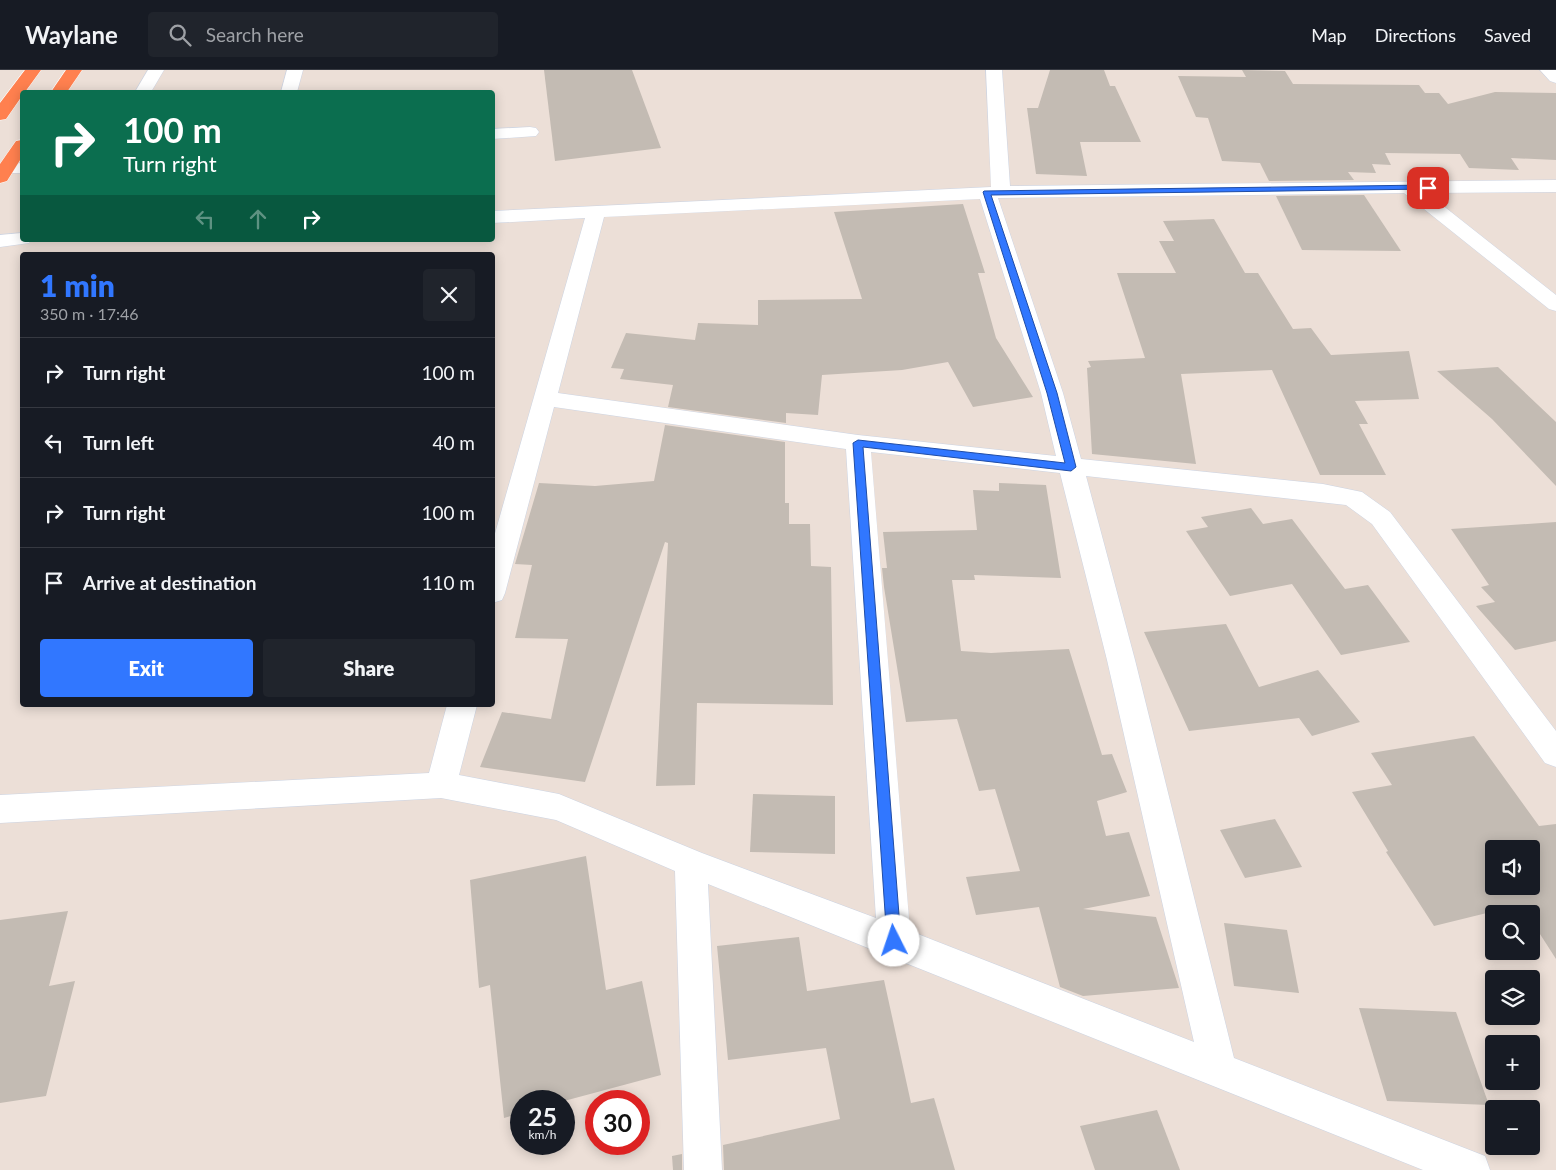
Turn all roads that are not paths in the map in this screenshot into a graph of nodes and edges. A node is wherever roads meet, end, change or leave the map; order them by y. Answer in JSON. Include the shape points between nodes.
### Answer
{"nodes":[{"id":1,"x":33,"y":70,"type":"edge"},
{"id":2,"x":74,"y":70,"type":"edge"},
{"id":3,"x":156,"y":70,"type":"edge"},
{"id":4,"x":295,"y":70,"type":"edge"},
{"id":5,"x":994,"y":70,"type":"edge"},
{"id":6,"x":1548,"y":70,"type":"edge"},
{"id":7,"x":1556,"y":78,"type":"edge"},
{"id":8,"x":60,"y":90,"type":"edge"},
{"id":9,"x":144,"y":90,"type":"edge"},
{"id":10,"x":290,"y":90,"type":"edge"},
{"id":11,"x":0,"y":115,"type":"edge"},
{"id":12,"x":530,"y":132,"type":"dead end"},
{"id":13,"x":495,"y":134,"type":"edge"},
{"id":14,"x":20,"y":148,"type":"edge"},
{"id":15,"x":9,"y":171,"type":"edge"},
{"id":16,"x":1556,"y":186,"type":"edge"},
{"id":17,"x":1409,"y":188,"type":"junction"},
{"id":18,"x":994,"y":192,"type":"junction"},
{"id":19,"x":596,"y":212,"type":"junction"},
{"id":20,"x":495,"y":217,"type":"edge"},
{"id":21,"x":20,"y":239,"type":"edge"},
{"id":22,"x":0,"y":240,"type":"edge"},
{"id":23,"x":1556,"y":305,"type":"edge"},
{"id":24,"x":545,"y":398,"type":"junction"},
{"id":25,"x":858,"y":443,"type":"junction"},
{"id":26,"x":1071,"y":467,"type":"junction"},
{"id":27,"x":495,"y":582,"type":"edge"},
{"id":28,"x":461,"y":707,"type":"edge"},
{"id":29,"x":1556,"y":754,"type":"edge"},
{"id":30,"x":441,"y":785,"type":"junction"},
{"id":31,"x":0,"y":809,"type":"edge"},
{"id":32,"x":691,"y":863,"type":"junction"},
{"id":33,"x":894,"y":941,"type":"junction"},
{"id":34,"x":1219,"y":1070,"type":"junction"},
{"id":35,"x":703,"y":1170,"type":"edge"},
{"id":36,"x":1471,"y":1170,"type":"edge"}],
"edges":[{"from":1,"to":11,"type":"highway"},
{"from":2,"to":8,"type":"highway"},
{"from":3,"to":9,"type":"street"},
{"from":4,"to":10,"type":"street"},
{"from":5,"to":18,"type":"street"},
{"from":6,"to":7,"type":"street"},
{"from":12,"to":13,"type":"street"},
{"from":14,"to":15,"type":"highway"},
{"from":16,"to":17,"type":"street"},
{"from":17,"to":18,"type":"street"},
{"from":17,"to":23,"type":"street"},
{"from":18,"to":19,"type":"street"},
{"from":18,"to":26,"type":"street"},
{"from":19,"to":20,"type":"street"},
{"from":19,"to":24,"type":"street"},
{"from":21,"to":22,"type":"street"},
{"from":24,"to":25,"type":"street"},
{"from":24,"to":27,"type":"street"},
{"from":25,"to":26,"type":"street"},
{"from":25,"to":33,"type":"street"},
{"from":26,"to":29,"type":"street","via":[[1353,498],[1381,518]]},
{"from":26,"to":34,"type":"street"},
{"from":28,"to":30,"type":"street"},
{"from":30,"to":31,"type":"street"},
{"from":30,"to":32,"type":"street","via":[[559,807]]},
{"from":32,"to":33,"type":"street"},
{"from":32,"to":35,"type":"street"},
{"from":33,"to":34,"type":"street"},
{"from":34,"to":36,"type":"street"}]}
